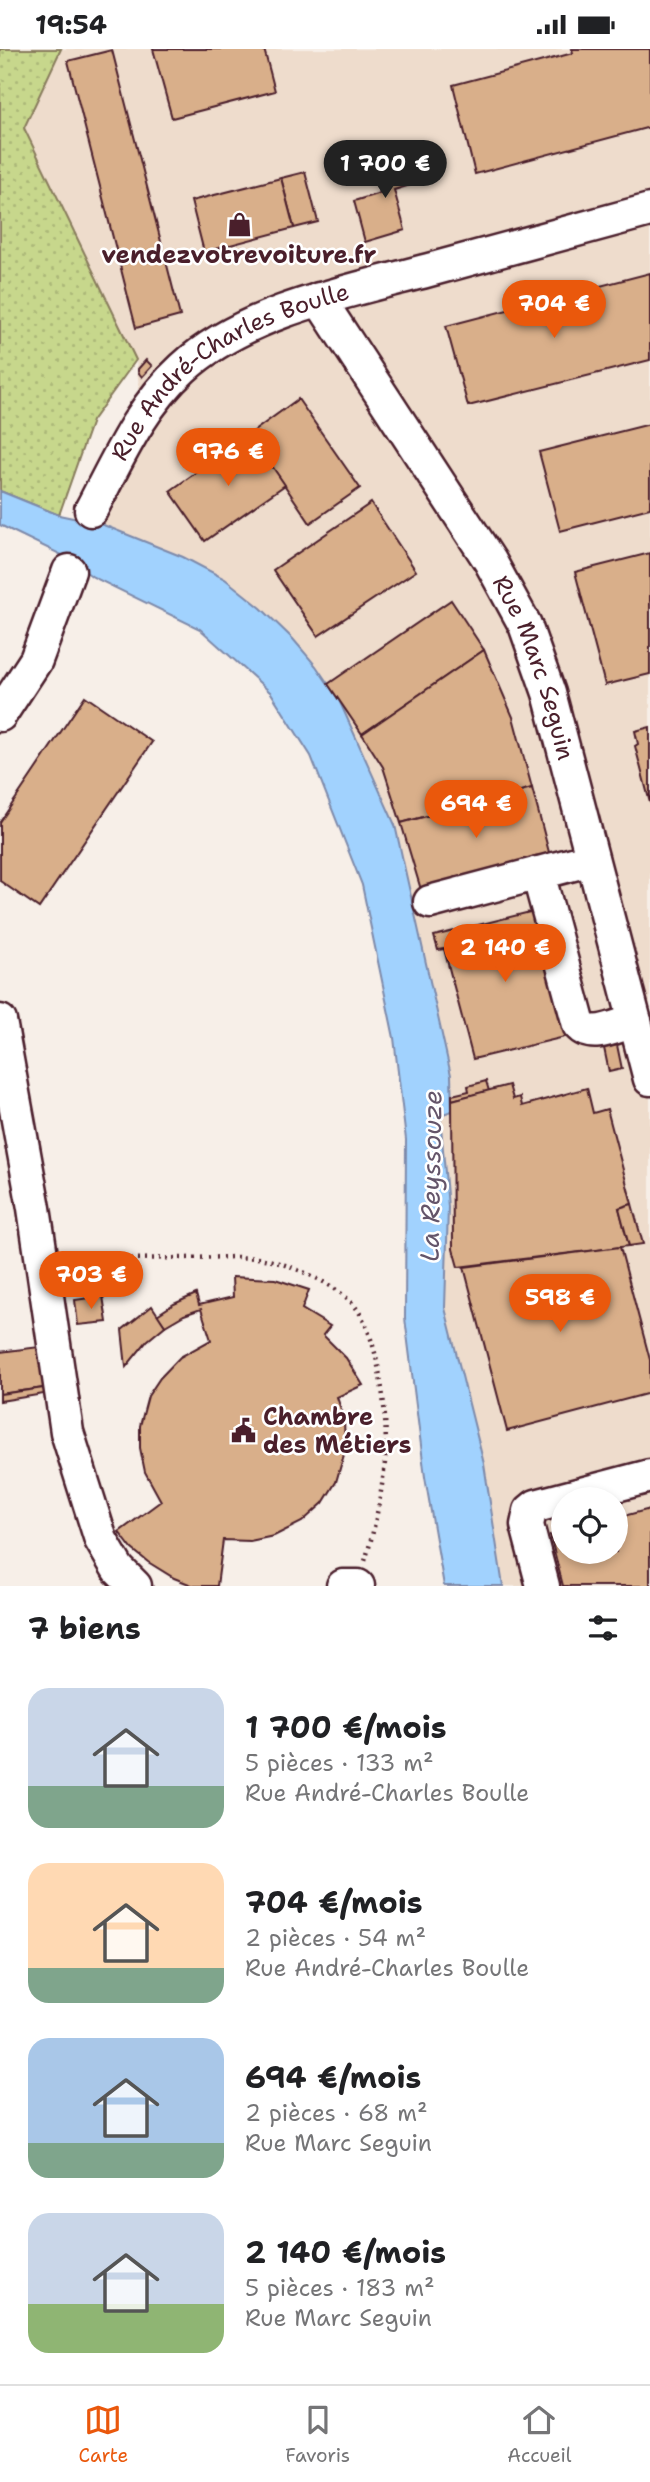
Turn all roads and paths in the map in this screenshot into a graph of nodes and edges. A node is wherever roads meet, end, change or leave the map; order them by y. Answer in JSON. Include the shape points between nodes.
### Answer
{"nodes":[{"id":1,"x":650,"y":210,"type":"edge"},
{"id":2,"x":319,"y":299,"type":"junction"},
{"id":3,"x":91,"y":510,"type":"dead end"},
{"id":4,"x":69,"y":571,"type":"dead end"},
{"id":5,"x":0,"y":715,"type":"edge"},
{"id":6,"x":592,"y":859,"type":"junction"},
{"id":7,"x":538,"y":873,"type":"junction"},
{"id":8,"x":430,"y":902,"type":"dead end"},
{"id":9,"x":0,"y":1021,"type":"edge"},
{"id":10,"x":635,"y":1021,"type":"junction"},
{"id":11,"x":650,"y":1079,"type":"edge"},
{"id":12,"x":41,"y":1260,"type":"junction"},
{"id":13,"x":650,"y":1476,"type":"edge"},
{"id":14,"x":135,"y":1586,"type":"edge"},
{"id":15,"x":353,"y":1586,"type":"edge"},
{"id":16,"x":543,"y":1586,"type":"edge"}],
"edges":[{"from":1,"to":2,"type":"street","name":"Rue André-Charles Boulle"},
{"from":2,"to":3,"type":"street","name":"Rue André-Charles Boulle","via":[[238,332],[183,368],[138,419]]},
{"from":2,"to":6,"type":"street","name":"Rue Marc Seguin","via":[[490,561],[525,625],[549,694]]},
{"from":4,"to":5,"type":"street","via":[[36,660]]},
{"from":6,"to":7,"type":"street"},
{"from":6,"to":10,"type":"street","name":"Rue Marc Seguin"},
{"from":7,"to":8,"type":"street"},
{"from":7,"to":10,"type":"street","via":[[579,1025],[593,1033]]},
{"from":9,"to":12,"type":"street"},
{"from":10,"to":11,"type":"street","name":"Rue Marc Seguin"},
{"from":12,"to":14,"type":"street","via":[[67,1432],[102,1540],[118,1569]]},
{"from":12,"to":15,"type":"path","via":[[264,1259],[314,1276],[356,1307],[379,1368],[385,1469],[368,1550]]},
{"from":13,"to":16,"type":"street","via":[[530,1511],[527,1525]]}]}
